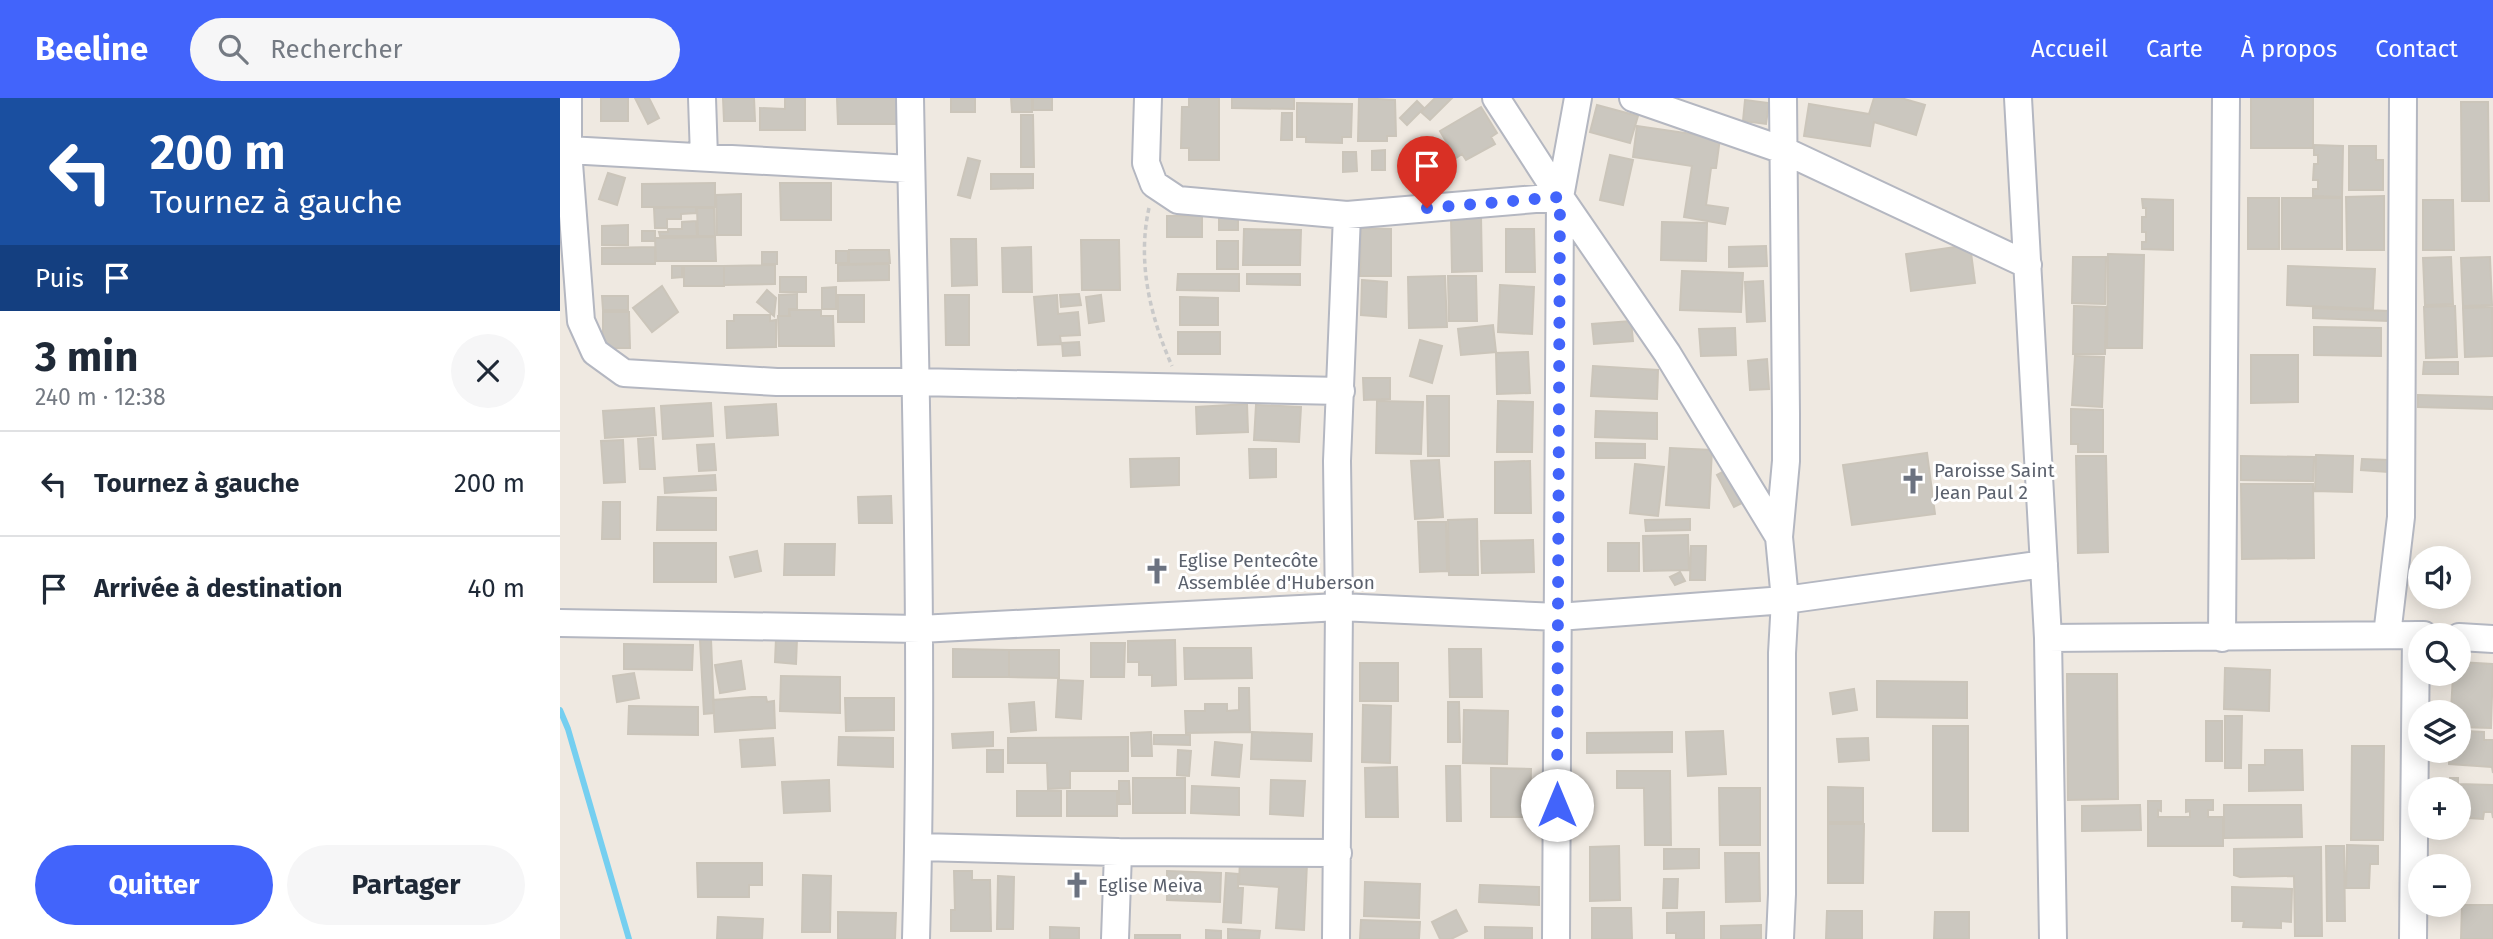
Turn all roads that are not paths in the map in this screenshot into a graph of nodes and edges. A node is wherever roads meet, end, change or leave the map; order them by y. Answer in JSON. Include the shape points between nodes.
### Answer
{"nodes":[{"id":1,"x":568,"y":98,"type":"edge"},
{"id":2,"x":702,"y":98,"type":"edge"},
{"id":3,"x":910,"y":98,"type":"edge"},
{"id":4,"x":1148,"y":98,"type":"edge"},
{"id":5,"x":1496,"y":98,"type":"edge"},
{"id":6,"x":1578,"y":98,"type":"edge"},
{"id":7,"x":1633,"y":98,"type":"edge"},
{"id":8,"x":1783,"y":98,"type":"edge"},
{"id":9,"x":2018,"y":98,"type":"edge"},
{"id":10,"x":2226,"y":98,"type":"edge"},
{"id":11,"x":2403,"y":98,"type":"edge"},
{"id":12,"x":1783,"y":149,"type":"junction"},
{"id":13,"x":568,"y":150,"type":"junction"},
{"id":14,"x":704,"y":157,"type":"junction"},
{"id":15,"x":911,"y":169,"type":"junction"},
{"id":16,"x":1560,"y":197,"type":"junction"},
{"id":17,"x":1347,"y":215,"type":"junction"},
{"id":18,"x":2028,"y":265,"type":"junction"},
{"id":19,"x":916,"y":382,"type":"junction"},
{"id":20,"x":1341,"y":391,"type":"junction"},
{"id":21,"x":1780,"y":537,"type":"junction"},
{"id":22,"x":2044,"y":564,"type":"junction"},
{"id":23,"x":1785,"y":600,"type":"junction"},
{"id":24,"x":1339,"y":607,"type":"junction"},
{"id":25,"x":1558,"y":617,"type":"junction"},
{"id":26,"x":560,"y":623,"type":"edge"},
{"id":27,"x":920,"y":629,"type":"junction"},
{"id":28,"x":2387,"y":635,"type":"junction"},
{"id":29,"x":2408,"y":635,"type":"edge"},
{"id":30,"x":2048,"y":638,"type":"junction"},
{"id":31,"x":2222,"y":638,"type":"junction"},
{"id":32,"x":2471,"y":638,"type":"edge"},
{"id":33,"x":2493,"y":639,"type":"edge"},
{"id":34,"x":2419,"y":686,"type":"edge"},
{"id":35,"x":919,"y":847,"type":"junction"},
{"id":36,"x":1118,"y":852,"type":"junction"},
{"id":37,"x":1338,"y":853,"type":"junction"},
{"id":38,"x":916,"y":939,"type":"edge"},
{"id":39,"x":1115,"y":939,"type":"edge"},
{"id":40,"x":1336,"y":939,"type":"edge"},
{"id":41,"x":1556,"y":939,"type":"edge"},
{"id":42,"x":1780,"y":939,"type":"edge"},
{"id":43,"x":2053,"y":939,"type":"edge"},
{"id":44,"x":2413,"y":939,"type":"edge"}],
"edges":[{"from":1,"to":13,"type":"street"},
{"from":2,"to":14,"type":"street"},
{"from":3,"to":15,"type":"street"},
{"from":4,"to":17,"type":"street","via":[[1146,163],[1154,184],[1178,200]]},
{"from":5,"to":16,"type":"street"},
{"from":6,"to":16,"type":"street"},
{"from":7,"to":12,"type":"street"},
{"from":8,"to":12,"type":"street"},
{"from":9,"to":18,"type":"street"},
{"from":10,"to":31,"type":"street"},
{"from":11,"to":28,"type":"street","via":[[2401,517]]},
{"from":12,"to":18,"type":"street"},
{"from":12,"to":21,"type":"street","via":[[1786,461]]},
{"from":13,"to":14,"type":"street"},
{"from":13,"to":19,"type":"street","via":[[581,321],[595,352],[624,373],[777,382]]},
{"from":14,"to":15,"type":"street"},
{"from":15,"to":19,"type":"street"},
{"from":16,"to":17,"type":"street"},
{"from":16,"to":21,"type":"street","via":[[1667,353]]},
{"from":16,"to":25,"type":"street"},
{"from":17,"to":20,"type":"street"},
{"from":18,"to":22,"type":"street"},
{"from":19,"to":20,"type":"street"},
{"from":19,"to":27,"type":"street"},
{"from":20,"to":24,"type":"street","via":[[1336,511]]},
{"from":21,"to":23,"type":"street"},
{"from":22,"to":23,"type":"street"},
{"from":22,"to":30,"type":"street"},
{"from":23,"to":25,"type":"street"},
{"from":23,"to":42,"type":"street"},
{"from":24,"to":25,"type":"street"},
{"from":24,"to":27,"type":"street"},
{"from":24,"to":37,"type":"street"},
{"from":25,"to":41,"type":"street"},
{"from":26,"to":27,"type":"street"},
{"from":27,"to":35,"type":"street"},
{"from":28,"to":29,"type":"street"},
{"from":28,"to":31,"type":"street"},
{"from":30,"to":31,"type":"street"},
{"from":30,"to":43,"type":"street"},
{"from":32,"to":33,"type":"street"},
{"from":34,"to":44,"type":"street"},
{"from":35,"to":36,"type":"street"},
{"from":35,"to":38,"type":"street"},
{"from":36,"to":37,"type":"street"},
{"from":36,"to":39,"type":"street"},
{"from":37,"to":40,"type":"street"}]}
